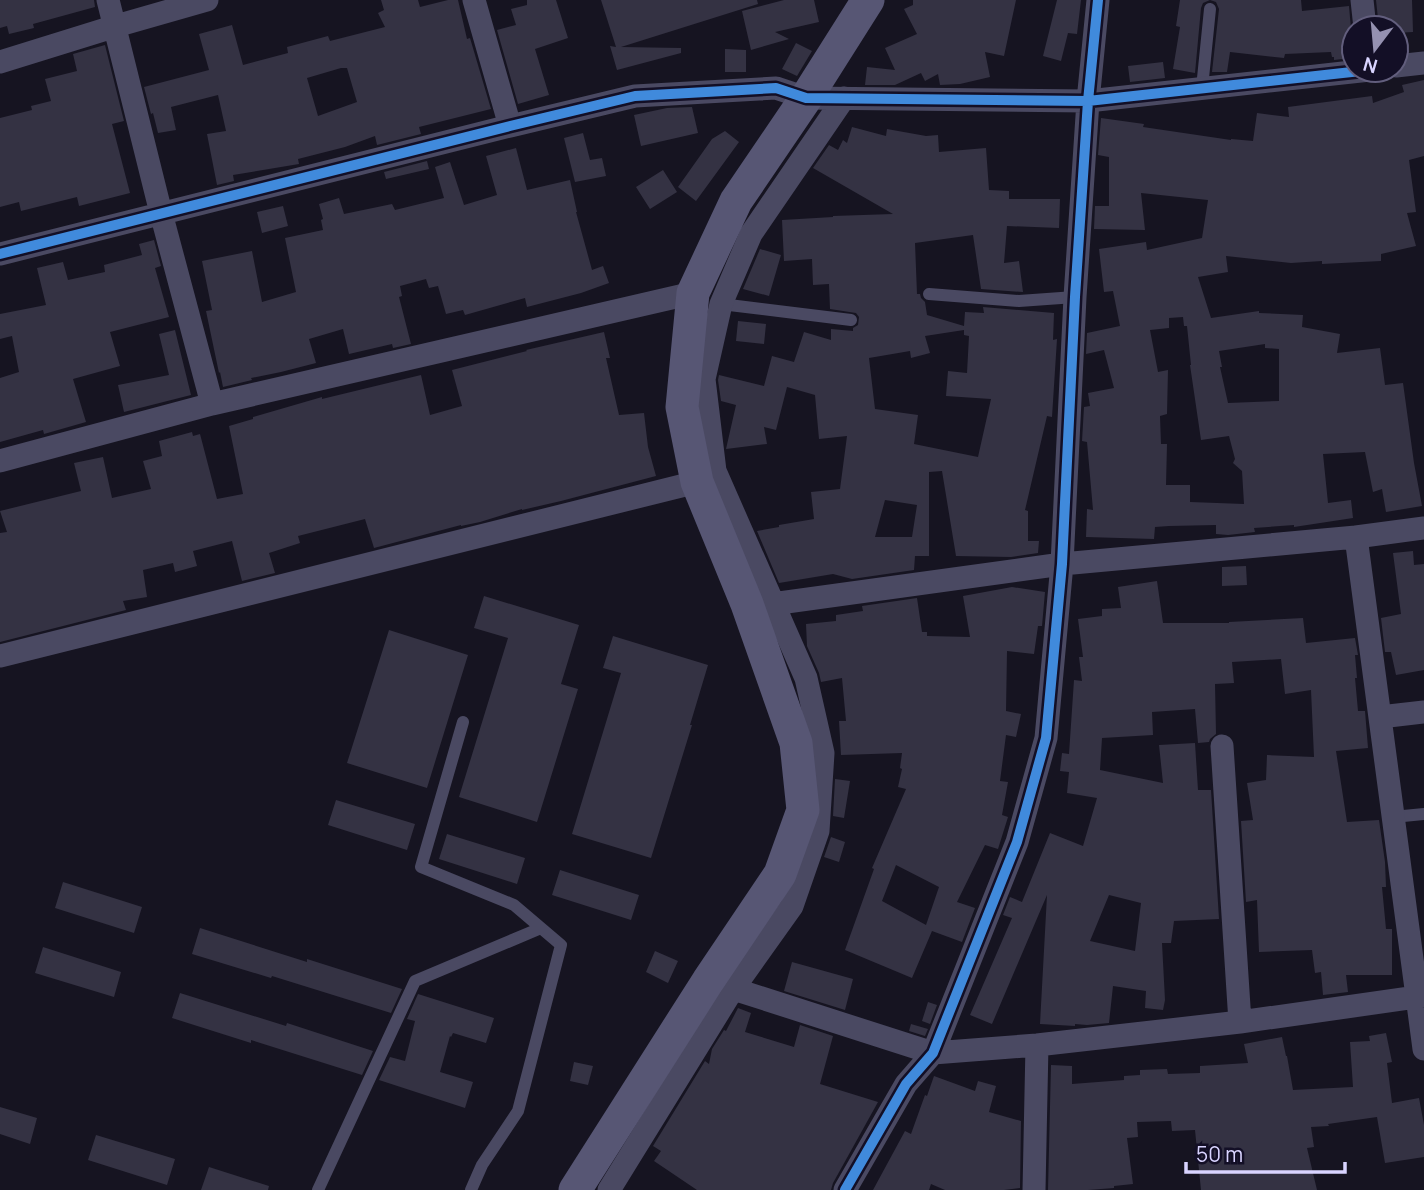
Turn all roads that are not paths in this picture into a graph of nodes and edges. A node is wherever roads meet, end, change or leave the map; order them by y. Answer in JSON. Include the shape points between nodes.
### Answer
{"nodes":[{"id":1,"x":108,"y":0,"type":"edge"},
{"id":2,"x":207,"y":0,"type":"edge"},
{"id":3,"x":474,"y":0,"type":"edge"},
{"id":4,"x":868,"y":0,"type":"edge"},
{"id":5,"x":1098,"y":0,"type":"edge"},
{"id":6,"x":1210,"y":9,"type":"dead end"},
{"id":7,"x":116,"y":26,"type":"junction"},
{"id":8,"x":0,"y":62,"type":"edge"},
{"id":9,"x":1340,"y":73,"type":"edge"},
{"id":10,"x":1202,"y":88,"type":"junction"},
{"id":11,"x":806,"y":98,"type":"junction"},
{"id":12,"x":844,"y":98,"type":"junction"},
{"id":13,"x":1088,"y":101,"type":"junction"},
{"id":14,"x":510,"y":125,"type":"junction"},
{"id":15,"x":161,"y":213,"type":"junction"},
{"id":16,"x":0,"y":254,"type":"edge"},
{"id":17,"x":929,"y":295,"type":"dead end"},
{"id":18,"x":1074,"y":297,"type":"junction"},
{"id":19,"x":707,"y":298,"type":"junction"},
{"id":20,"x":851,"y":320,"type":"dead end"},
{"id":21,"x":212,"y":404,"type":"junction"},
{"id":22,"x":0,"y":461,"type":"edge"},
{"id":23,"x":697,"y":482,"type":"junction"},
{"id":24,"x":1424,"y":528,"type":"edge"},
{"id":25,"x":1356,"y":537,"type":"junction"},
{"id":26,"x":1062,"y":564,"type":"junction"},
{"id":27,"x":760,"y":604,"type":"junction"},
{"id":28,"x":0,"y":656,"type":"edge"},
{"id":29,"x":1424,"y":712,"type":"edge"},
{"id":30,"x":1380,"y":717,"type":"junction"},
{"id":31,"x":463,"y":722,"type":"dead end"},
{"id":32,"x":1222,"y":746,"type":"dead end"},
{"id":33,"x":1424,"y":814,"type":"edge"},
{"id":34,"x":1393,"y":817,"type":"junction"},
{"id":35,"x":541,"y":928,"type":"junction"},
{"id":36,"x":720,"y":985,"type":"junction"},
{"id":37,"x":1420,"y":996,"type":"edge"},
{"id":38,"x":1240,"y":1022,"type":"junction"},
{"id":39,"x":1037,"y":1045,"type":"junction"},
{"id":40,"x":1424,"y":1049,"type":"edge"},
{"id":41,"x":933,"y":1053,"type":"junction"},
{"id":42,"x":318,"y":1190,"type":"edge"},
{"id":43,"x":471,"y":1190,"type":"edge"},
{"id":44,"x":575,"y":1190,"type":"edge"},
{"id":45,"x":609,"y":1190,"type":"edge"},
{"id":46,"x":845,"y":1190,"type":"edge"},
{"id":47,"x":1034,"y":1190,"type":"edge"}],
"edges":[{"from":1,"to":7,"type":"street"},
{"from":2,"to":7,"type":"street"},
{"from":3,"to":14,"type":"street"},
{"from":4,"to":11,"type":"main road"},
{"from":5,"to":13,"type":"street"},
{"from":6,"to":10,"type":"lane"},
{"from":7,"to":8,"type":"street"},
{"from":7,"to":15,"type":"street"},
{"from":9,"to":10,"type":"street"},
{"from":10,"to":13,"type":"street"},
{"from":11,"to":12,"type":"street"},
{"from":11,"to":14,"type":"street","via":[[776,88],[635,96]]},
{"from":11,"to":19,"type":"main road","via":[[736,201]]},
{"from":12,"to":13,"type":"street"},
{"from":12,"to":19,"type":"street"},
{"from":13,"to":18,"type":"street"},
{"from":14,"to":15,"type":"street"},
{"from":15,"to":16,"type":"street"},
{"from":15,"to":21,"type":"street"},
{"from":17,"to":18,"type":"lane","via":[[1020,301]]},
{"from":18,"to":26,"type":"street"},
{"from":19,"to":20,"type":"lane"},
{"from":19,"to":21,"type":"street"},
{"from":19,"to":23,"type":"main road","via":[[682,407]]},
{"from":19,"to":27,"type":"street","via":[[704,379],[715,471]]},
{"from":21,"to":22,"type":"street"},
{"from":23,"to":27,"type":"main road"},
{"from":23,"to":28,"type":"street"},
{"from":24,"to":25,"type":"street"},
{"from":25,"to":26,"type":"street"},
{"from":25,"to":30,"type":"street"},
{"from":26,"to":27,"type":"street"},
{"from":26,"to":41,"type":"street","via":[[1046,738],[1017,842]]},
{"from":27,"to":36,"type":"main road","via":[[796,743],[803,810],[780,874]]},
{"from":29,"to":30,"type":"street"},
{"from":30,"to":34,"type":"street"},
{"from":31,"to":35,"type":"lane","via":[[421,867],[514,905]]},
{"from":32,"to":38,"type":"street"},
{"from":33,"to":34,"type":"lane"},
{"from":34,"to":37,"type":"street"},
{"from":35,"to":42,"type":"lane","via":[[415,981]]},
{"from":35,"to":43,"type":"lane","via":[[561,945],[518,1111]]},
{"from":36,"to":41,"type":"street"},
{"from":36,"to":44,"type":"main road"},
{"from":36,"to":45,"type":"street"},
{"from":37,"to":38,"type":"street"},
{"from":37,"to":40,"type":"street"},
{"from":38,"to":39,"type":"street"},
{"from":39,"to":41,"type":"street"},
{"from":39,"to":47,"type":"street"},
{"from":41,"to":46,"type":"street","via":[[906,1084]]}]}
